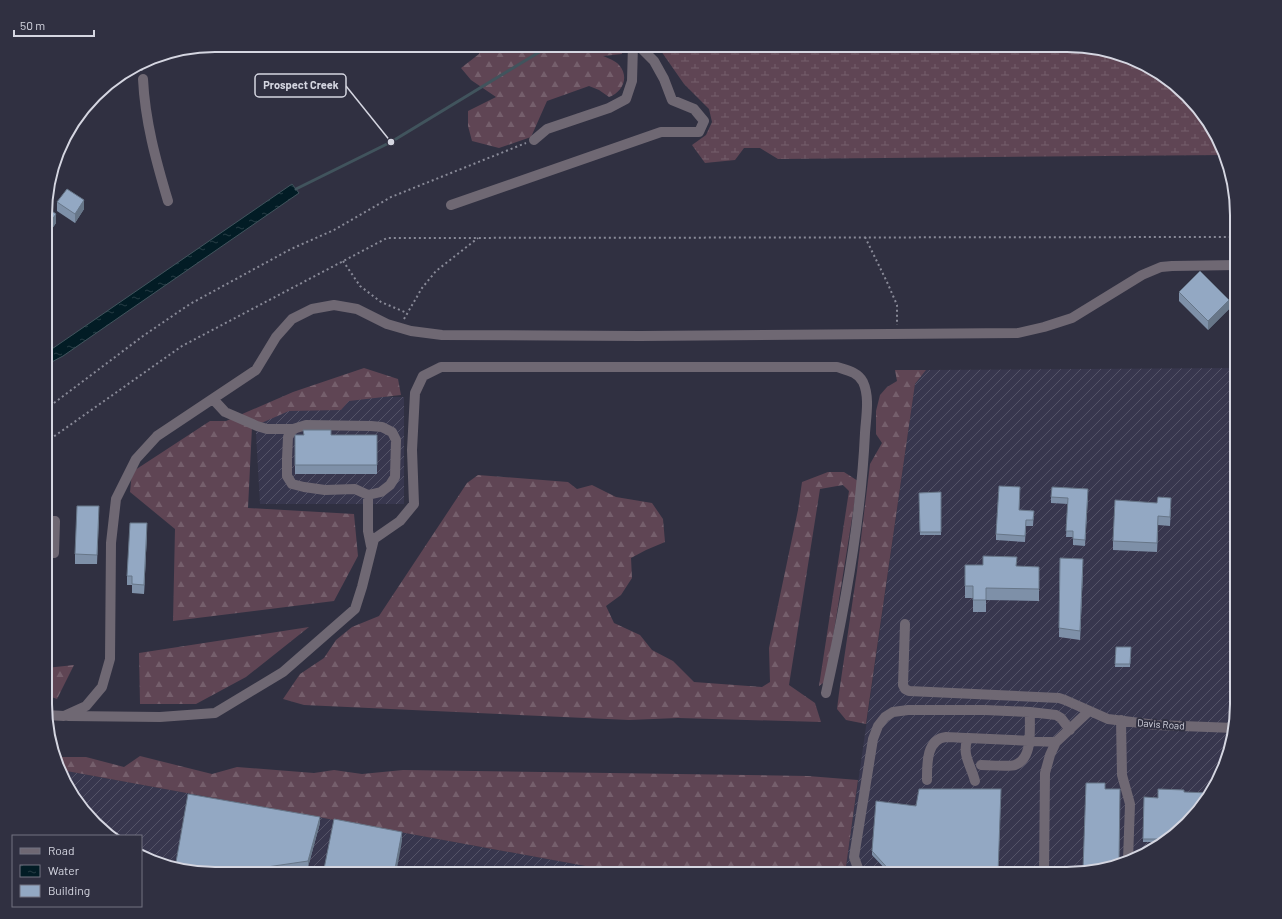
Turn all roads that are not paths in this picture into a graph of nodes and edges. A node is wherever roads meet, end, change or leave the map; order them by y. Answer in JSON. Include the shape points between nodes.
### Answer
{"nodes":[{"id":1,"x":633,"y":52,"type":"edge"},
{"id":2,"x":645,"y":52,"type":"edge"},
{"id":3,"x":143,"y":79,"type":"dead end"},
{"id":4,"x":534,"y":140,"type":"road end"},
{"id":5,"x":168,"y":201,"type":"dead end"},
{"id":6,"x":451,"y":205,"type":"dead end"},
{"id":7,"x":1230,"y":265,"type":"edge"},
{"id":8,"x":213,"y":399,"type":"junction"},
{"id":9,"x":293,"y":429,"type":"junction"},
{"id":10,"x":368,"y":495,"type":"junction"},
{"id":11,"x":52,"y":521,"type":"edge"},
{"id":12,"x":371,"y":548,"type":"junction"},
{"id":13,"x":54,"y":553,"type":"dead end"},
{"id":14,"x":905,"y":624,"type":"dead end"},
{"id":15,"x":826,"y":693,"type":"dead end"},
{"id":16,"x":1089,"y":711,"type":"junction"},
{"id":17,"x":1030,"y":712,"type":"junction"},
{"id":18,"x":52,"y":715,"type":"edge"},
{"id":19,"x":64,"y":716,"type":"junction"},
{"id":20,"x":1121,"y":720,"type":"junction"},
{"id":21,"x":1228,"y":728,"type":"edge"},
{"id":22,"x":1070,"y":730,"type":"junction"},
{"id":23,"x":968,"y":738,"type":"junction"},
{"id":24,"x":1029,"y":740,"type":"junction"},
{"id":25,"x":1056,"y":742,"type":"junction"},
{"id":26,"x":981,"y":765,"type":"dead end"},
{"id":27,"x":927,"y":780,"type":"dead end"},
{"id":28,"x":975,"y":781,"type":"dead end"},
{"id":29,"x":1128,"y":855,"type":"edge"},
{"id":30,"x":858,"y":867,"type":"edge"},
{"id":31,"x":1044,"y":867,"type":"edge"}],
"edges":[{"from":1,"to":4,"type":"street","via":[[632,81],[626,99],[609,108],[547,129]]},
{"from":2,"to":6,"type":"street","via":[[654,61],[672,100],[694,109],[704,121],[699,132],[661,132]]},
{"from":3,"to":5,"type":"street","via":[[150,135]]},
{"from":7,"to":8,"type":"street","via":[[1160,267],[1142,275],[1072,318],[1018,333],[442,335],[400,328],[357,309],[334,305],[312,309],[292,319],[276,337],[256,370]]},
{"from":8,"to":9,"type":"street","via":[[226,412],[257,426],[267,429]]},
{"from":8,"to":19,"type":"street","via":[[157,436],[136,459],[116,499],[111,543],[110,659],[102,686],[86,706]]},
{"from":9,"to":10,"type":"street","via":[[288,437],[287,459],[288,476],[292,484],[325,490],[354,489]]},
{"from":9,"to":10,"type":"street","via":[[306,425],[372,426],[392,432],[396,440],[395,477],[381,492]]},
{"from":10,"to":12,"type":"street","via":[[368,531]]},
{"from":11,"to":13,"type":"street","via":[[55,521]]},
{"from":12,"to":15,"type":"street","via":[[374,539],[400,521],[414,504],[412,450],[415,393],[423,376],[441,367],[837,368],[852,371],[863,381],[867,398],[864,445],[858,518]]},
{"from":12,"to":19,"type":"street","via":[[355,609],[283,672],[215,714],[160,717]]},
{"from":14,"to":16,"type":"street","name":"Davis Road","via":[[903,685],[909,691],[1059,698]]},
{"from":16,"to":20,"type":"street","name":"Davis Road","via":[[1108,719]]},
{"from":16,"to":22,"type":"street"},
{"from":17,"to":22,"type":"street","via":[[1056,715]]},
{"from":17,"to":24,"type":"street"},
{"from":17,"to":30,"type":"street","via":[[908,710],[893,712],[885,717],[873,739],[854,857]]},
{"from":18,"to":19,"type":"street"},
{"from":20,"to":21,"type":"street","name":"Davis Road","via":[[1156,725]]},
{"from":20,"to":29,"type":"street","via":[[1122,775],[1130,804]]},
{"from":22,"to":25,"type":"street"},
{"from":23,"to":24,"type":"street"},
{"from":23,"to":27,"type":"street","via":[[944,737],[931,747],[927,759]]},
{"from":23,"to":28,"type":"street","via":[[965,753]]},
{"from":24,"to":25,"type":"street"},
{"from":24,"to":26,"type":"street","via":[[1028,754],[1014,766]]},
{"from":25,"to":31,"type":"street","via":[[1045,774]]}]}
